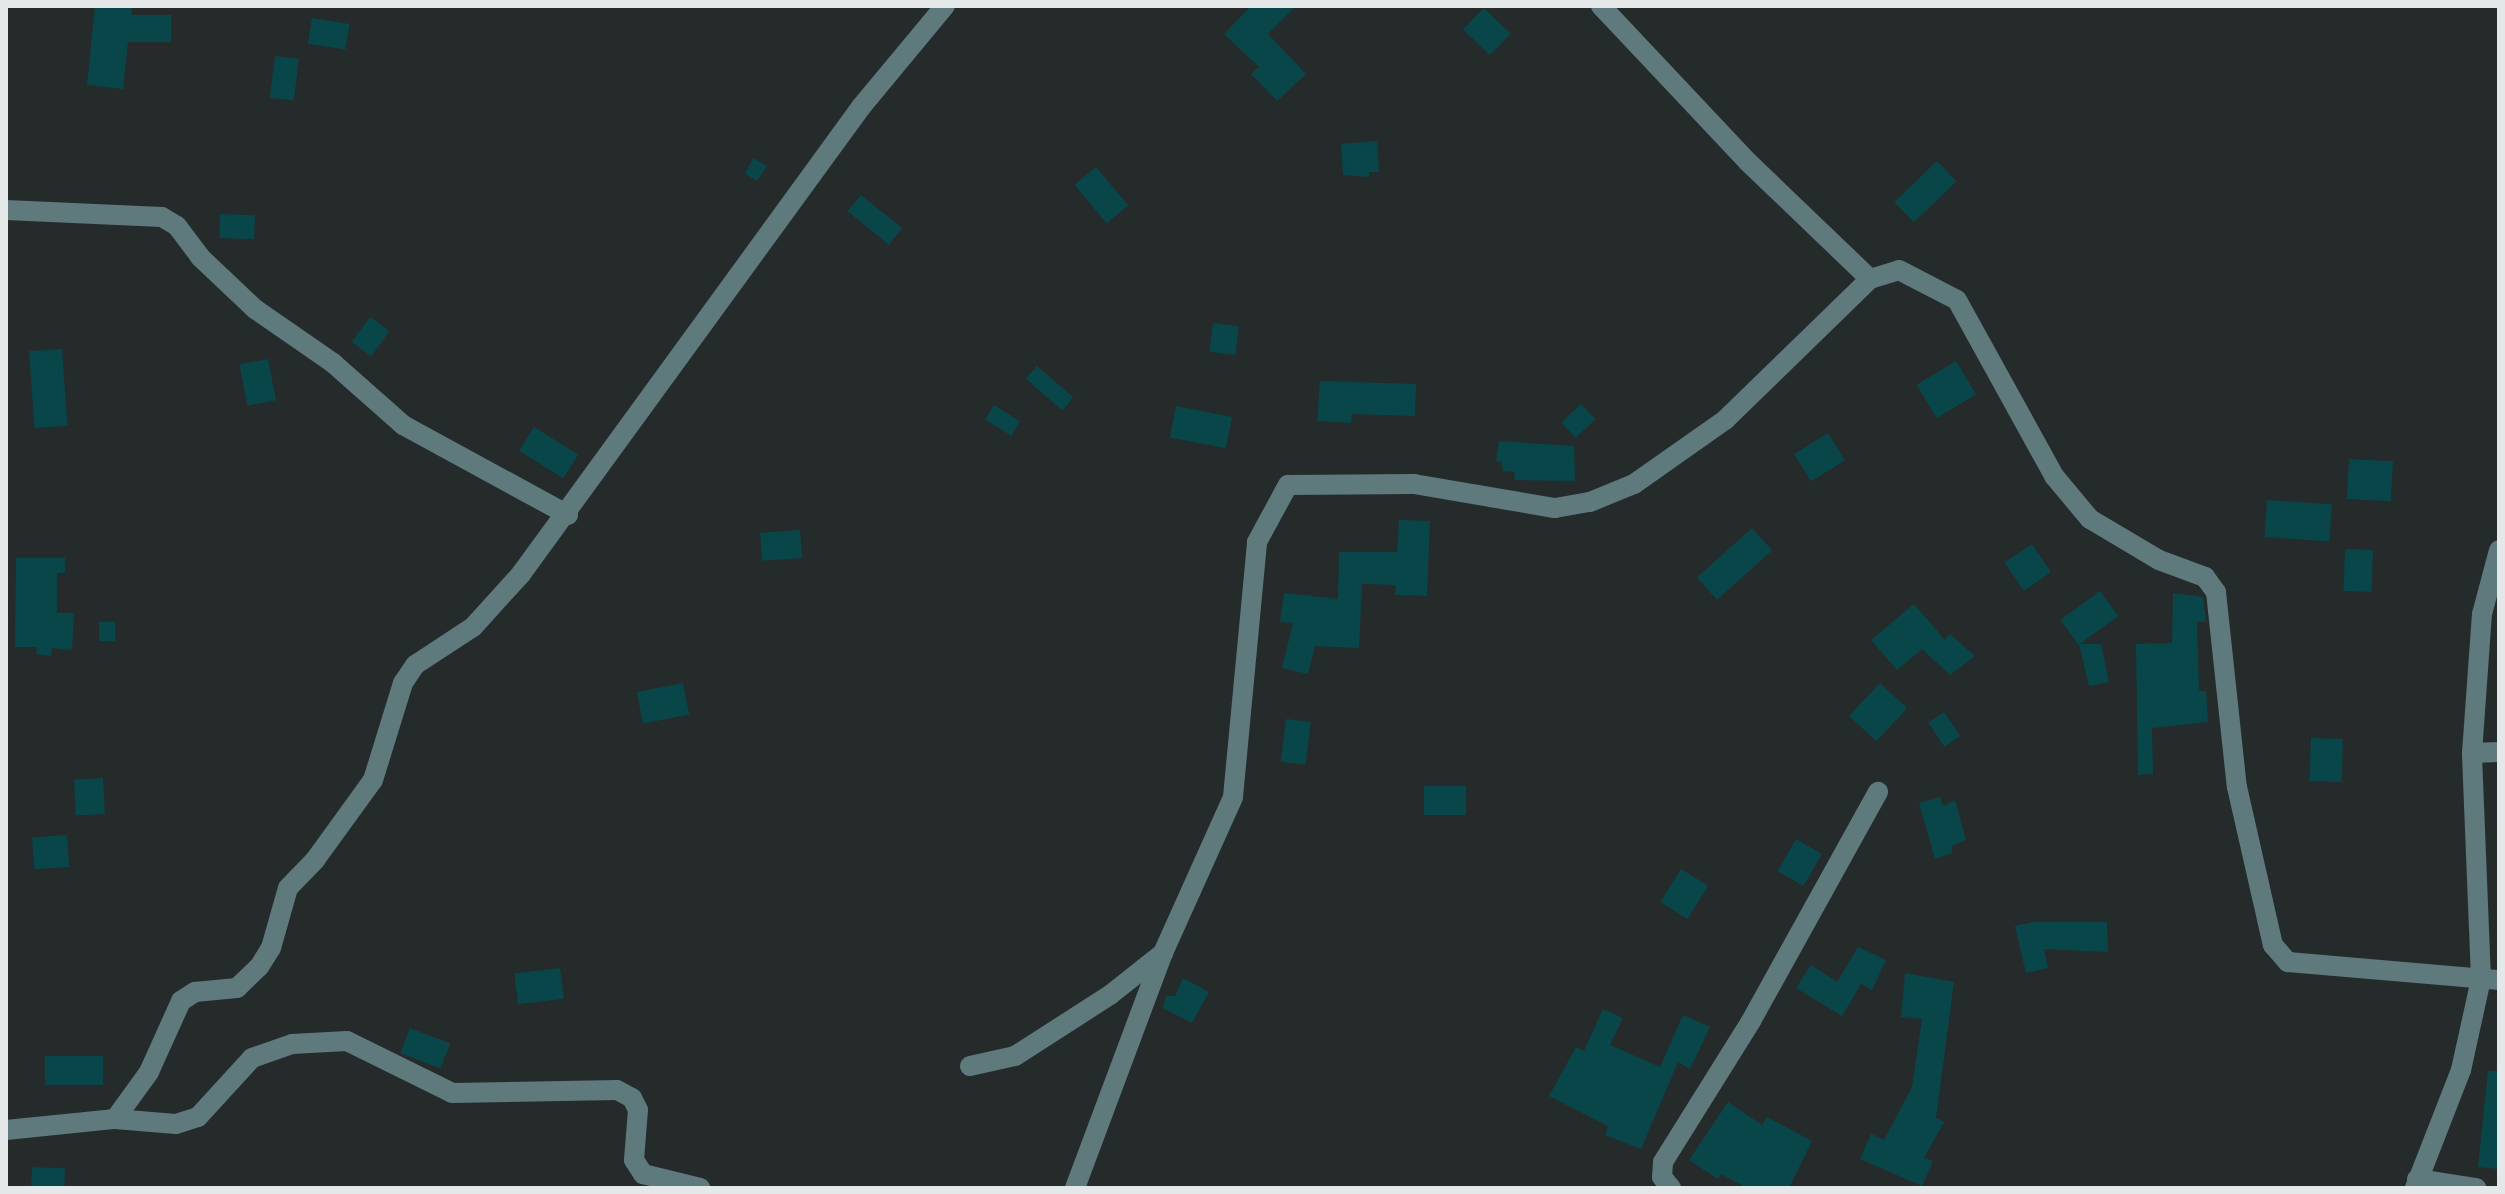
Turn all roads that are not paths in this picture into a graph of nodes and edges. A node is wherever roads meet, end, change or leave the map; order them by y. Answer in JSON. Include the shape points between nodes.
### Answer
{"nodes":[{"id":1,"x":945,"y":6,"type":"edge"},
{"id":2,"x":1601,"y":6,"type":"edge"},
{"id":3,"x":6,"y":210,"type":"edge"},
{"id":4,"x":1870,"y":279,"type":"junction"},
{"id":5,"x":568,"y":515,"type":"junction"},
{"id":6,"x":2499,"y":550,"type":"edge"},
{"id":7,"x":2499,"y":752,"type":"edge"},
{"id":8,"x":2472,"y":753,"type":"junction"},
{"id":9,"x":1878,"y":792,"type":"dead end"},
{"id":10,"x":1163,"y":953,"type":"junction"},
{"id":11,"x":2490,"y":980,"type":"edge"},
{"id":12,"x":970,"y":1066,"type":"dead end"},
{"id":13,"x":115,"y":1119,"type":"junction"},
{"id":14,"x":6,"y":1130,"type":"edge"},
{"id":15,"x":2416,"y":1184,"type":"edge"},
{"id":16,"x":700,"y":1188,"type":"edge"},
{"id":17,"x":1075,"y":1188,"type":"edge"},
{"id":18,"x":1671,"y":1188,"type":"edge"},
{"id":19,"x":2476,"y":1188,"type":"edge"}],
"edges":[{"from":1,"to":5,"type":"street","via":[[861,107]]},
{"from":2,"to":4,"type":"street","via":[[1748,162]]},
{"from":3,"to":5,"type":"street","via":[[162,217],[177,226],[200,257],[255,309],[333,363],[403,425]]},
{"from":4,"to":10,"type":"street","via":[[1725,420],[1634,484],[1590,502],[1555,508],[1414,484],[1288,485],[1257,542],[1233,797]]},
{"from":4,"to":11,"type":"street","via":[[1899,270],[1957,300],[2054,476],[2090,519],[2159,560],[2205,577],[2216,592],[2237,787],[2273,945],[2288,962]]},
{"from":5,"to":13,"type":"street","via":[[473,627],[415,665],[403,683],[373,780],[288,888],[271,948],[259,967],[237,988],[195,992],[181,1001],[149,1072]]},
{"from":6,"to":8,"type":"street","via":[[2482,614]]},
{"from":7,"to":8,"type":"street"},
{"from":8,"to":11,"type":"street"},
{"from":9,"to":18,"type":"street","via":[[1751,1021],[1663,1162],[1662,1177]]},
{"from":10,"to":12,"type":"street","via":[[1110,995],[1015,1056]]},
{"from":10,"to":17,"type":"street"},
{"from":11,"to":15,"type":"street"},
{"from":13,"to":14,"type":"street"},
{"from":13,"to":16,"type":"street","via":[[176,1124],[198,1117],[252,1058],[292,1044],[347,1041],[452,1093],[617,1090],[632,1098],[638,1110],[634,1160],[643,1174]]},
{"from":15,"to":19,"type":"street"}]}
